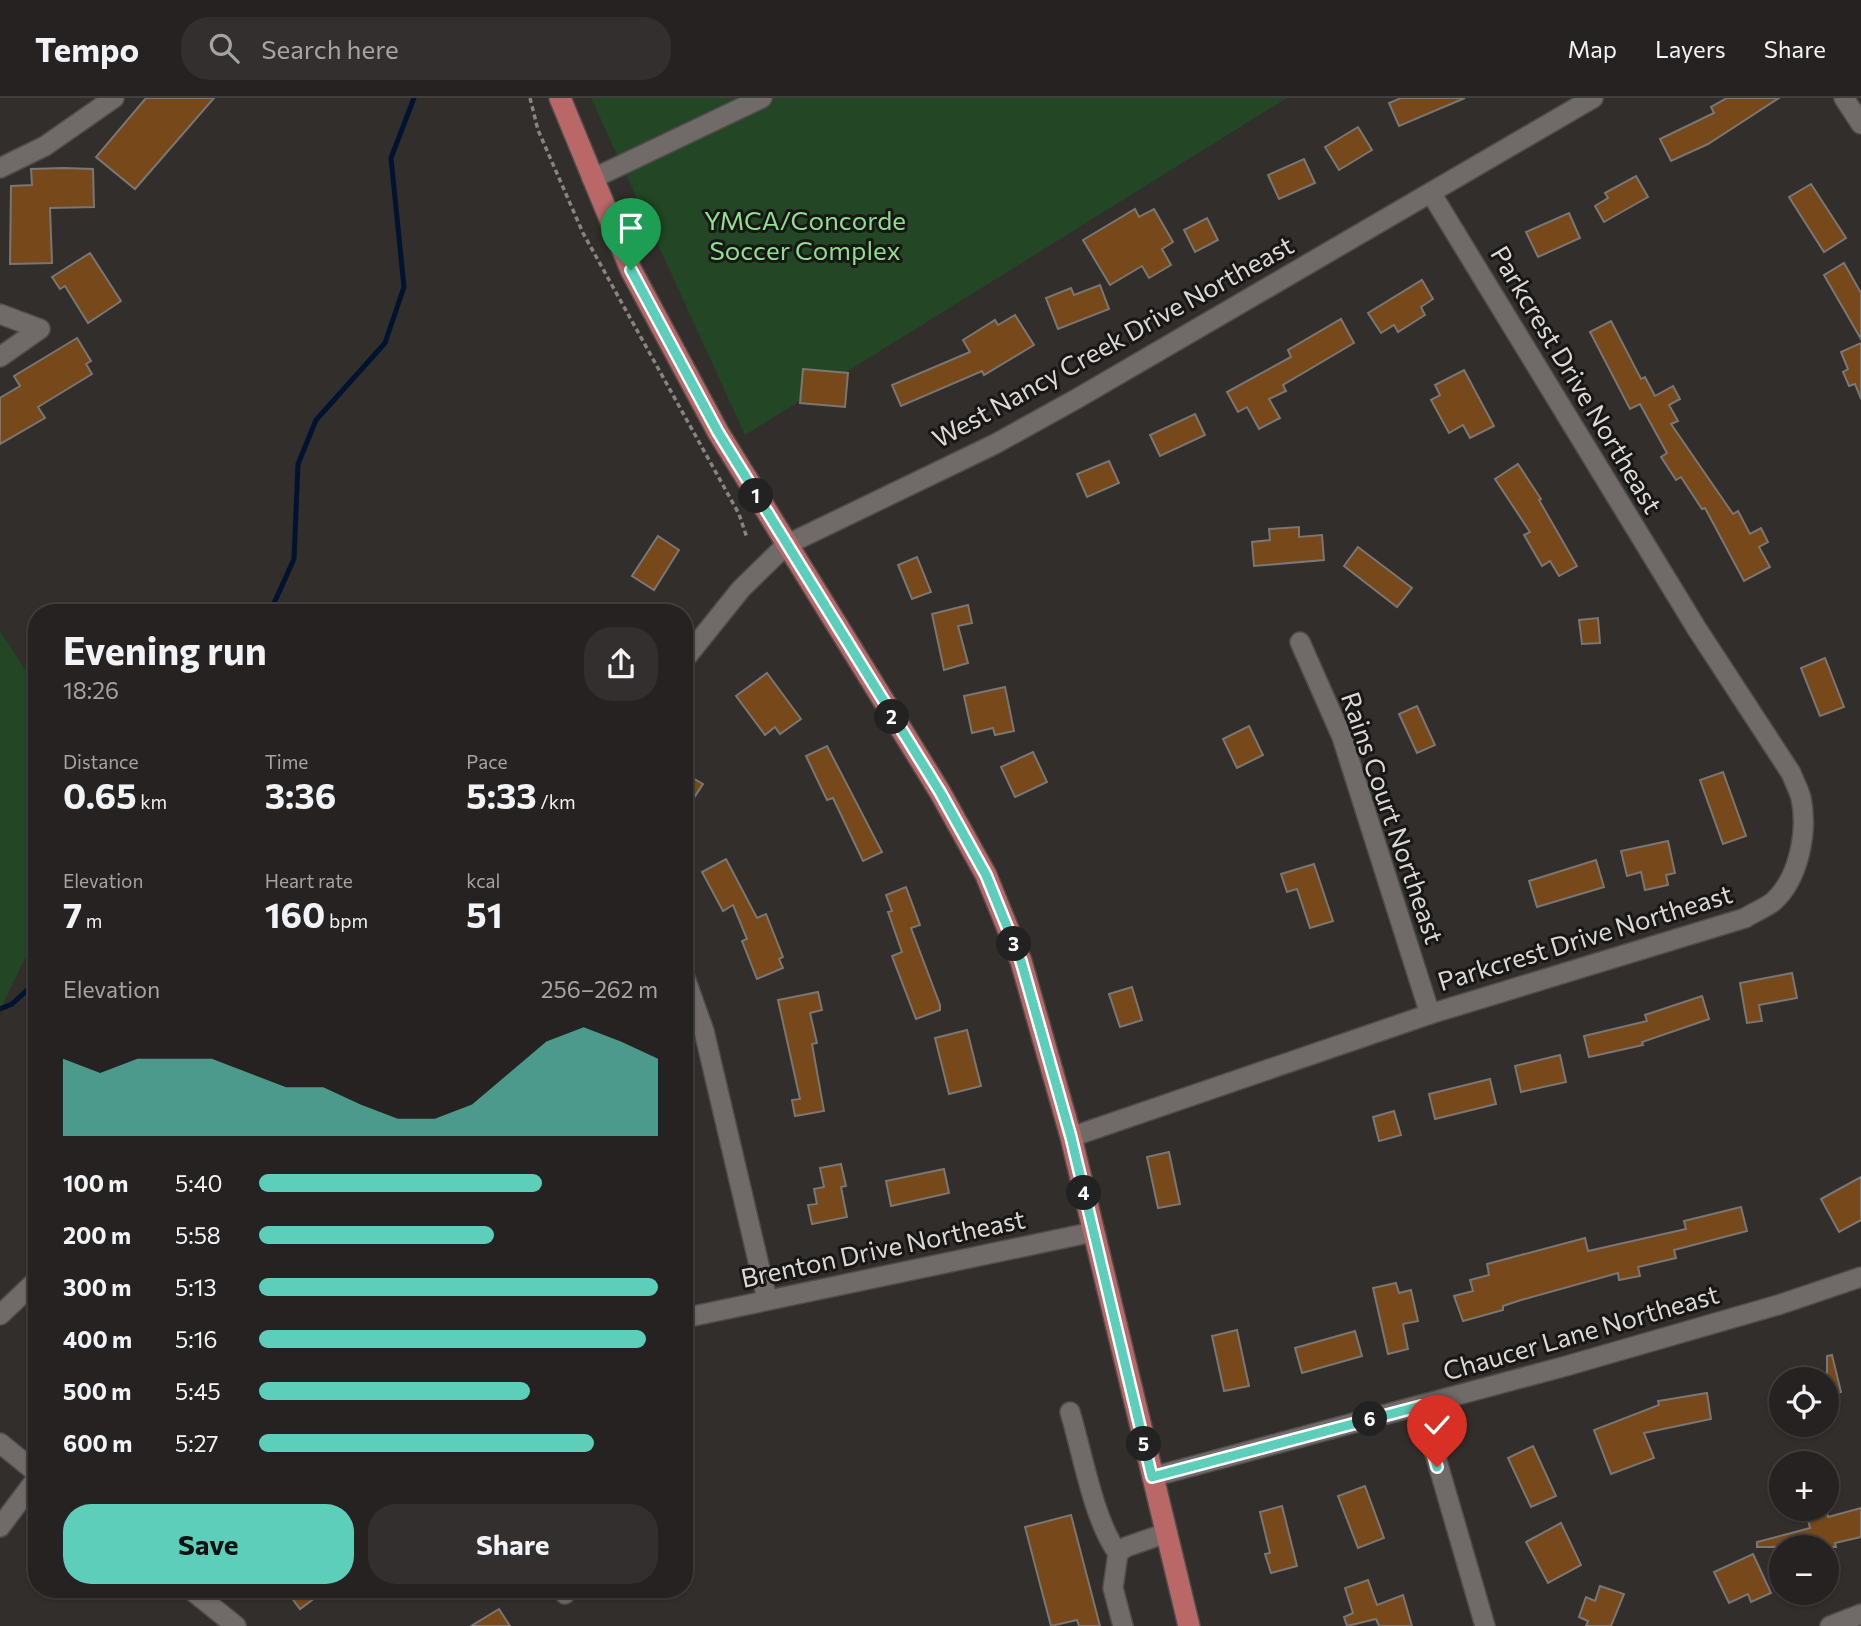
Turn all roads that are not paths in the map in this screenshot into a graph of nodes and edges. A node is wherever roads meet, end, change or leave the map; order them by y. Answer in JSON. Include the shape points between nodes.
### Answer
{"nodes":[{"id":1,"x":114,"y":98,"type":"edge"},
{"id":2,"x":560,"y":98,"type":"edge"},
{"id":3,"x":762,"y":98,"type":"edge"},
{"id":4,"x":1593,"y":98,"type":"edge"},
{"id":5,"x":1844,"y":98,"type":"edge"},
{"id":6,"x":1861,"y":124,"type":"edge"},
{"id":7,"x":0,"y":168,"type":"edge"},
{"id":8,"x":592,"y":179,"type":"junction"},
{"id":9,"x":1431,"y":193,"type":"junction"},
{"id":10,"x":0,"y":314,"type":"edge"},
{"id":11,"x":0,"y":357,"type":"edge"},
{"id":12,"x":786,"y":545,"type":"junction"},
{"id":13,"x":1300,"y":642,"type":"dead end"},
{"id":14,"x":693,"y":649,"type":"edge"},
{"id":15,"x":693,"y":1000,"type":"edge"},
{"id":16,"x":1430,"y":1014,"type":"junction"},
{"id":17,"x":1071,"y":1137,"type":"junction"},
{"id":18,"x":1093,"y":1232,"type":"junction"},
{"id":19,"x":1861,"y":1277,"type":"edge"},
{"id":20,"x":28,"y":1289,"type":"edge"},
{"id":21,"x":767,"y":1299,"type":"junction"},
{"id":22,"x":0,"y":1315,"type":"edge"},
{"id":23,"x":693,"y":1316,"type":"edge"},
{"id":24,"x":1421,"y":1406,"type":"junction"},
{"id":25,"x":1070,"y":1412,"type":"dead end"},
{"id":26,"x":0,"y":1443,"type":"edge"},
{"id":27,"x":28,"y":1466,"type":"edge"},
{"id":28,"x":1152,"y":1477,"type":"junction"},
{"id":29,"x":28,"y":1490,"type":"edge"},
{"id":30,"x":0,"y":1527,"type":"edge"},
{"id":31,"x":1166,"y":1533,"type":"junction"},
{"id":32,"x":1118,"y":1553,"type":"junction"},
{"id":33,"x":201,"y":1598,"type":"edge"},
{"id":34,"x":1861,"y":1614,"type":"edge"},
{"id":35,"x":236,"y":1626,"type":"edge"},
{"id":36,"x":1123,"y":1626,"type":"edge"},
{"id":37,"x":1189,"y":1626,"type":"edge"},
{"id":38,"x":1485,"y":1626,"type":"edge"},
{"id":39,"x":1830,"y":1626,"type":"edge"}],
"edges":[{"from":1,"to":7,"type":"street","via":[[45,146]]},
{"from":2,"to":8,"type":"main road"},
{"from":3,"to":8,"type":"street"},
{"from":4,"to":9,"type":"street","name":"West Nancy Creek Drive Northeast"},
{"from":5,"to":6,"type":"street"},
{"from":8,"to":12,"type":"main road","via":[[631,270],[718,432]]},
{"from":9,"to":12,"type":"street","name":"West Nancy Creek Drive Northeast","via":[[1007,438]]},
{"from":9,"to":16,"type":"street","name":"Parkcrest Drive Northeast","via":[[1697,629],[1791,773],[1801,798],[1802,828],[1789,882],[1773,901],[1745,918]]},
{"from":10,"to":11,"type":"street","via":[[40,329]]},
{"from":12,"to":14,"type":"street","name":"West Nancy Creek Drive Northeast","via":[[741,589]]},
{"from":12,"to":17,"type":"main road","via":[[940,792],[986,875],[1021,961]]},
{"from":13,"to":16,"type":"street","name":"Rains Court Northeast","via":[[1342,737]]},
{"from":15,"to":21,"type":"street"},
{"from":16,"to":17,"type":"street","name":"Parkcrest Drive Northeast"},
{"from":17,"to":18,"type":"main road"},
{"from":18,"to":21,"type":"street","name":"Brenton Drive Northeast"},
{"from":18,"to":28,"type":"main road"},
{"from":19,"to":24,"type":"street","name":"Chaucer Lane Northeast","via":[[1778,1305]]},
{"from":20,"to":22,"type":"street"},
{"from":21,"to":23,"type":"street","name":"Brenton Drive Northeast"},
{"from":24,"to":28,"type":"street","name":"Chaucer Lane Northeast"},
{"from":24,"to":38,"type":"street"},
{"from":25,"to":32,"type":"street","via":[[1108,1541]]},
{"from":26,"to":27,"type":"street"},
{"from":28,"to":31,"type":"main road"},
{"from":29,"to":30,"type":"street"},
{"from":31,"to":32,"type":"street"},
{"from":31,"to":37,"type":"main road"},
{"from":32,"to":36,"type":"street","via":[[1113,1588]]},
{"from":33,"to":35,"type":"street"},
{"from":34,"to":39,"type":"street"}]}
